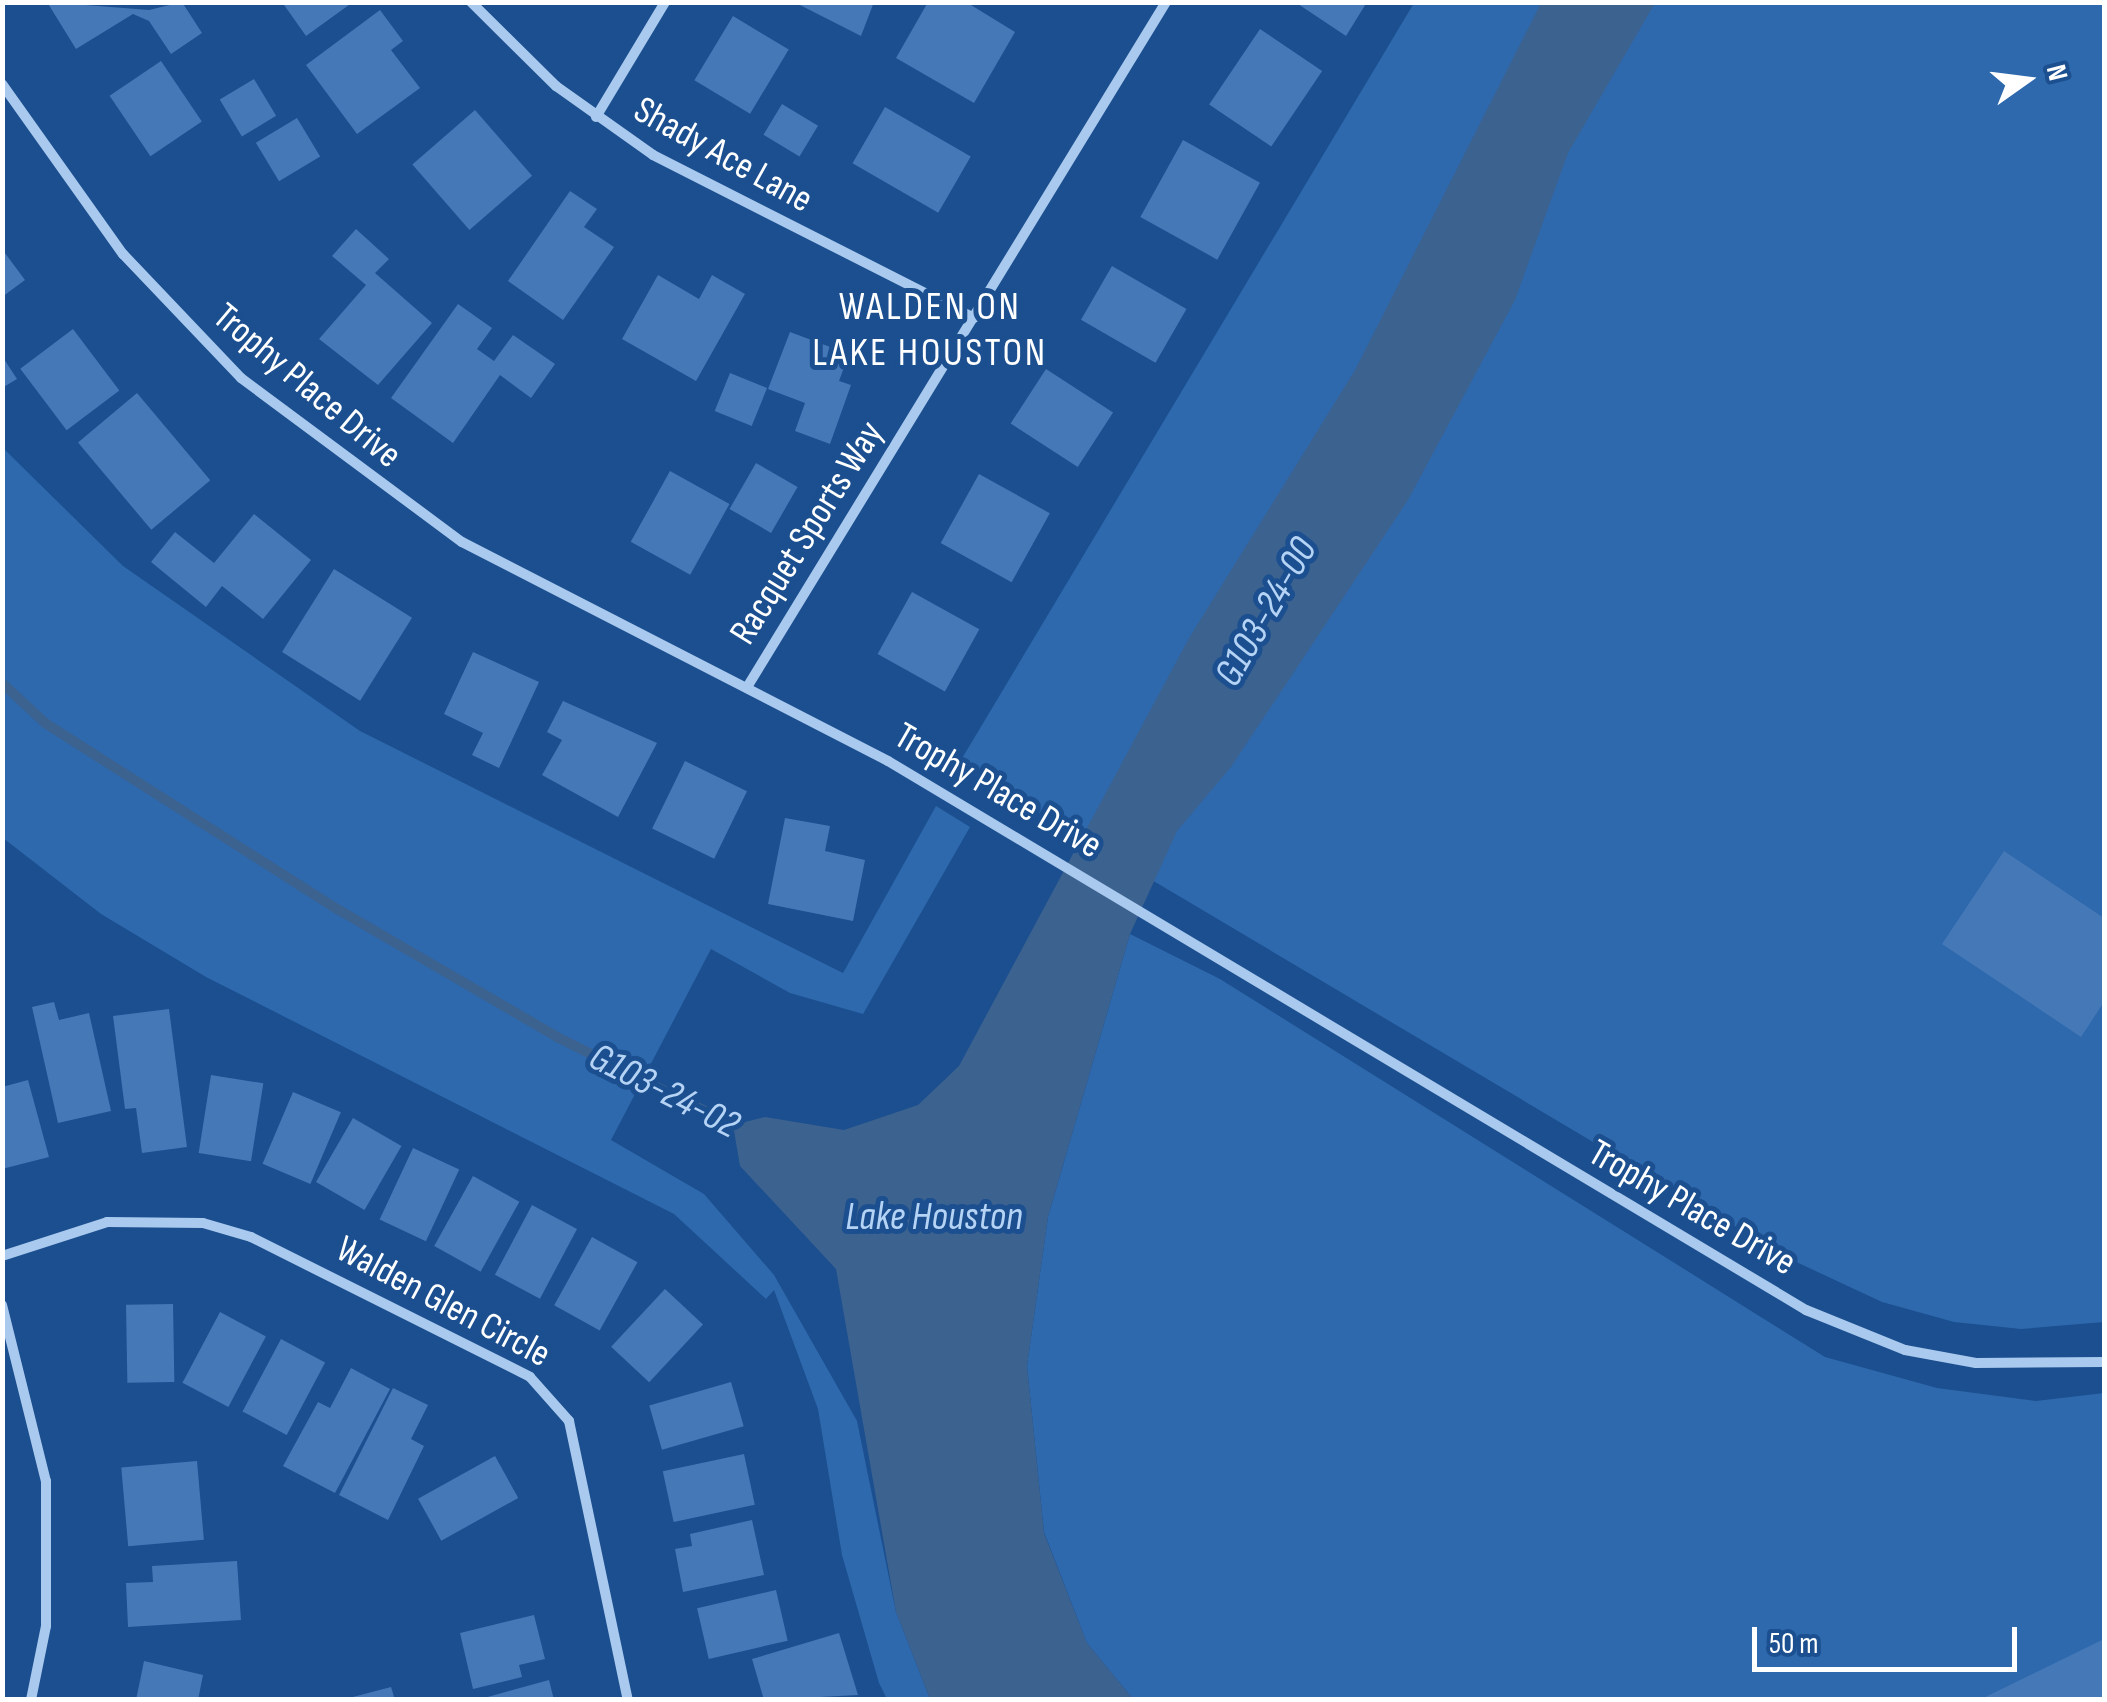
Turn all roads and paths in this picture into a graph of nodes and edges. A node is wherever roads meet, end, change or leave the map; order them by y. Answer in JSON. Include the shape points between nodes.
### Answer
{"nodes":[{"id":1,"x":471,"y":2,"type":"edge"},
{"id":2,"x":664,"y":2,"type":"edge"},
{"id":3,"x":1166,"y":2,"type":"edge"},
{"id":4,"x":2,"y":84,"type":"edge"},
{"id":5,"x":596,"y":116,"type":"junction"},
{"id":6,"x":974,"y":318,"type":"junction"},
{"id":7,"x":749,"y":684,"type":"junction"},
{"id":8,"x":2,"y":1256,"type":"edge"},
{"id":9,"x":2,"y":1305,"type":"edge"},
{"id":10,"x":2104,"y":1362,"type":"edge"},
{"id":11,"x":31,"y":1700,"type":"edge"},
{"id":12,"x":628,"y":1700,"type":"edge"}],
"edges":[{"from":1,"to":5,"type":"street","name":"Shady Ace Lane"},
{"from":2,"to":5,"type":"street"},
{"from":3,"to":6,"type":"street","name":"Racquet Sports Way"},
{"from":4,"to":7,"type":"street","name":"Trophy Place Drive","via":[[122,254],[307,434],[462,542]]},
{"from":5,"to":6,"type":"street","name":"Shady Ace Lane","via":[[714,190]]},
{"from":6,"to":7,"type":"street","name":"Racquet Sports Way"},
{"from":7,"to":10,"type":"street","name":"Trophy Place Drive","via":[[998,824],[1822,1318],[1905,1350],[2029,1369]]},
{"from":8,"to":12,"type":"street","name":"Walden Glen Circle","via":[[107,1222],[203,1223],[251,1237],[530,1377],[569,1421]]},
{"from":9,"to":11,"type":"street","via":[[47,1497],[46,1626]]}]}
